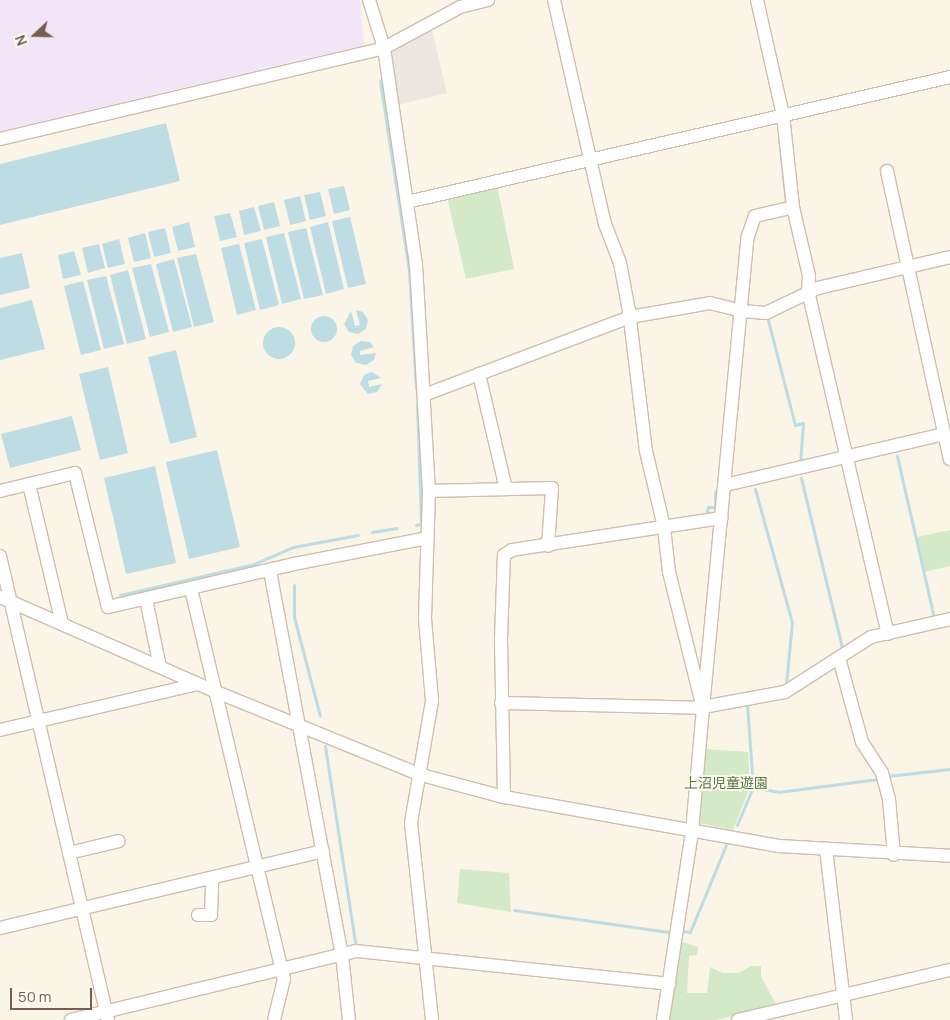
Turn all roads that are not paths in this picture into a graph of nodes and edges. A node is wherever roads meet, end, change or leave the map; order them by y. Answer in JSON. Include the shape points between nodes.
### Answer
{"nodes":[{"id":1,"x":369,"y":0,"type":"edge"},
{"id":2,"x":488,"y":0,"type":"edge"},
{"id":3,"x":554,"y":0,"type":"edge"},
{"id":4,"x":757,"y":0,"type":"edge"},
{"id":5,"x":384,"y":48,"type":"junction"},
{"id":6,"x":950,"y":77,"type":"edge"},
{"id":7,"x":784,"y":115,"type":"junction"},
{"id":8,"x":0,"y":139,"type":"edge"},
{"id":9,"x":590,"y":160,"type":"junction"},
{"id":10,"x":887,"y":171,"type":"dead end"},
{"id":11,"x":407,"y":202,"type":"junction"},
{"id":12,"x":793,"y":207,"type":"junction"},
{"id":13,"x":950,"y":257,"type":"edge"},
{"id":14,"x":908,"y":267,"type":"junction"},
{"id":15,"x":808,"y":291,"type":"junction"},
{"id":16,"x":742,"y":311,"type":"junction"},
{"id":17,"x":630,"y":317,"type":"junction"},
{"id":18,"x":479,"y":374,"type":"junction"},
{"id":19,"x":424,"y":395,"type":"junction"},
{"id":20,"x":946,"y":435,"type":"edge"},
{"id":21,"x":847,"y":458,"type":"junction"},
{"id":22,"x":950,"y":458,"type":"edge"},
{"id":23,"x":29,"y":484,"type":"junction"},
{"id":24,"x":725,"y":485,"type":"junction"},
{"id":25,"x":506,"y":489,"type":"junction"},
{"id":26,"x":0,"y":491,"type":"edge"},
{"id":27,"x":429,"y":491,"type":"junction"},
{"id":28,"x":722,"y":518,"type":"junction"},
{"id":29,"x":664,"y":527,"type":"junction"},
{"id":30,"x":428,"y":538,"type":"junction"},
{"id":31,"x":548,"y":546,"type":"junction"},
{"id":32,"x":0,"y":556,"type":"edge"},
{"id":33,"x":270,"y":570,"type":"junction"},
{"id":34,"x":191,"y":589,"type":"junction"},
{"id":35,"x":4,"y":599,"type":"edge"},
{"id":36,"x":146,"y":599,"type":"junction"},
{"id":37,"x":950,"y":620,"type":"edge"},
{"id":38,"x":62,"y":624,"type":"junction"},
{"id":39,"x":888,"y":634,"type":"junction"},
{"id":40,"x":839,"y":658,"type":"junction"},
{"id":41,"x":160,"y":667,"type":"junction"},
{"id":42,"x":198,"y":684,"type":"junction"},
{"id":43,"x":214,"y":691,"type":"junction"},
{"id":44,"x":501,"y":703,"type":"junction"},
{"id":45,"x":703,"y":707,"type":"junction"},
{"id":46,"x":38,"y":722,"type":"junction"},
{"id":47,"x":302,"y":728,"type":"junction"},
{"id":48,"x":0,"y":730,"type":"edge"},
{"id":49,"x":418,"y":774,"type":"junction"},
{"id":50,"x":504,"y":797,"type":"junction"},
{"id":51,"x":692,"y":832,"type":"junction"},
{"id":52,"x":119,"y":841,"type":"dead end"},
{"id":53,"x":826,"y":850,"type":"junction"},
{"id":54,"x":323,"y":852,"type":"junction"},
{"id":55,"x":69,"y":853,"type":"junction"},
{"id":56,"x":894,"y":855,"type":"junction"},
{"id":57,"x":950,"y":856,"type":"edge"},
{"id":58,"x":257,"y":868,"type":"junction"},
{"id":59,"x":212,"y":879,"type":"junction"},
{"id":60,"x":82,"y":910,"type":"junction"},
{"id":61,"x":198,"y":915,"type":"dead end"},
{"id":62,"x":0,"y":928,"type":"edge"},
{"id":63,"x":342,"y":955,"type":"junction"},
{"id":64,"x":424,"y":958,"type":"junction"},
{"id":65,"x":950,"y":970,"type":"edge"},
{"id":66,"x":282,"y":971,"type":"junction"},
{"id":67,"x":669,"y":984,"type":"junction"},
{"id":68,"x":842,"y":996,"type":"junction"},
{"id":69,"x":107,"y":1016,"type":"edge"},
{"id":70,"x":71,"y":1020,"type":"edge"},
{"id":71,"x":274,"y":1020,"type":"edge"},
{"id":72,"x":349,"y":1020,"type":"edge"},
{"id":73,"x":432,"y":1020,"type":"edge"},
{"id":74,"x":663,"y":1020,"type":"edge"},
{"id":75,"x":738,"y":1020,"type":"edge"},
{"id":76,"x":846,"y":1020,"type":"edge"}],
"edges":[{"from":1,"to":5,"type":"street"},
{"from":2,"to":5,"type":"street","via":[[460,7]]},
{"from":3,"to":9,"type":"street"},
{"from":4,"to":7,"type":"street"},
{"from":5,"to":8,"type":"street"},
{"from":5,"to":11,"type":"street"},
{"from":6,"to":7,"type":"street"},
{"from":7,"to":9,"type":"street"},
{"from":7,"to":12,"type":"street"},
{"from":9,"to":11,"type":"street"},
{"from":9,"to":17,"type":"street","via":[[605,224],[620,263]]},
{"from":10,"to":14,"type":"street"},
{"from":11,"to":19,"type":"street","via":[[416,265]]},
{"from":12,"to":15,"type":"street","via":[[808,276]]},
{"from":12,"to":16,"type":"street","via":[[755,216],[751,223]]},
{"from":13,"to":14,"type":"street"},
{"from":14,"to":15,"type":"street"},
{"from":14,"to":20,"type":"street"},
{"from":15,"to":16,"type":"street","via":[[766,313]]},
{"from":15,"to":21,"type":"street"},
{"from":16,"to":17,"type":"street","via":[[710,303]]},
{"from":16,"to":24,"type":"street"},
{"from":17,"to":18,"type":"street"},
{"from":17,"to":29,"type":"street","via":[[646,451]]},
{"from":18,"to":19,"type":"street"},
{"from":18,"to":25,"type":"street"},
{"from":19,"to":27,"type":"street"},
{"from":20,"to":21,"type":"street"},
{"from":20,"to":22,"type":"street"},
{"from":21,"to":24,"type":"street"},
{"from":21,"to":39,"type":"street"},
{"from":23,"to":26,"type":"street"},
{"from":23,"to":36,"type":"street","via":[[75,473],[108,607]]},
{"from":23,"to":38,"type":"street"},
{"from":24,"to":28,"type":"street"},
{"from":25,"to":27,"type":"street"},
{"from":25,"to":31,"type":"street","via":[[552,488]]},
{"from":27,"to":30,"type":"street"},
{"from":28,"to":29,"type":"street"},
{"from":28,"to":45,"type":"street"},
{"from":29,"to":31,"type":"street"},
{"from":29,"to":45,"type":"street","via":[[669,572]]},
{"from":30,"to":33,"type":"street"},
{"from":30,"to":49,"type":"street","via":[[425,603],[432,701]]},
{"from":31,"to":44,"type":"street","via":[[512,550],[504,555]]},
{"from":32,"to":35,"type":"street"},
{"from":33,"to":34,"type":"street"},
{"from":33,"to":47,"type":"street"},
{"from":34,"to":36,"type":"street"},
{"from":34,"to":43,"type":"street"},
{"from":35,"to":38,"type":"street"},
{"from":35,"to":46,"type":"street"},
{"from":36,"to":41,"type":"street"},
{"from":37,"to":39,"type":"street"},
{"from":38,"to":41,"type":"street"},
{"from":39,"to":40,"type":"street","via":[[871,637]]},
{"from":40,"to":45,"type":"street","via":[[785,692]]},
{"from":40,"to":56,"type":"street","via":[[862,742],[882,773],[887,790]]},
{"from":41,"to":42,"type":"street"},
{"from":42,"to":43,"type":"street"},
{"from":42,"to":46,"type":"street"},
{"from":43,"to":47,"type":"street"},
{"from":43,"to":58,"type":"street"},
{"from":44,"to":45,"type":"street"},
{"from":44,"to":50,"type":"street"},
{"from":45,"to":51,"type":"street"},
{"from":46,"to":48,"type":"street"},
{"from":46,"to":55,"type":"street"},
{"from":47,"to":49,"type":"street"},
{"from":47,"to":54,"type":"street"},
{"from":49,"to":50,"type":"street"},
{"from":49,"to":64,"type":"street","via":[[411,822]]},
{"from":50,"to":51,"type":"street"},
{"from":51,"to":53,"type":"street"},
{"from":51,"to":67,"type":"street"},
{"from":52,"to":55,"type":"street"},
{"from":53,"to":56,"type":"street"},
{"from":53,"to":68,"type":"street"},
{"from":54,"to":58,"type":"street"},
{"from":54,"to":63,"type":"street"},
{"from":55,"to":60,"type":"street"},
{"from":56,"to":57,"type":"street"},
{"from":58,"to":59,"type":"street"},
{"from":58,"to":66,"type":"street"},
{"from":59,"to":60,"type":"street"},
{"from":59,"to":61,"type":"street","via":[[211,915]]},
{"from":60,"to":62,"type":"street"},
{"from":60,"to":69,"type":"street"},
{"from":63,"to":64,"type":"street","via":[[356,951]]},
{"from":63,"to":66,"type":"street"},
{"from":63,"to":72,"type":"street"},
{"from":64,"to":67,"type":"street"},
{"from":64,"to":73,"type":"street"},
{"from":65,"to":68,"type":"street"},
{"from":66,"to":69,"type":"street"},
{"from":66,"to":71,"type":"street","via":[[284,978]]},
{"from":67,"to":74,"type":"street"},
{"from":68,"to":75,"type":"street"},
{"from":68,"to":76,"type":"street"},
{"from":69,"to":70,"type":"street"}]}
